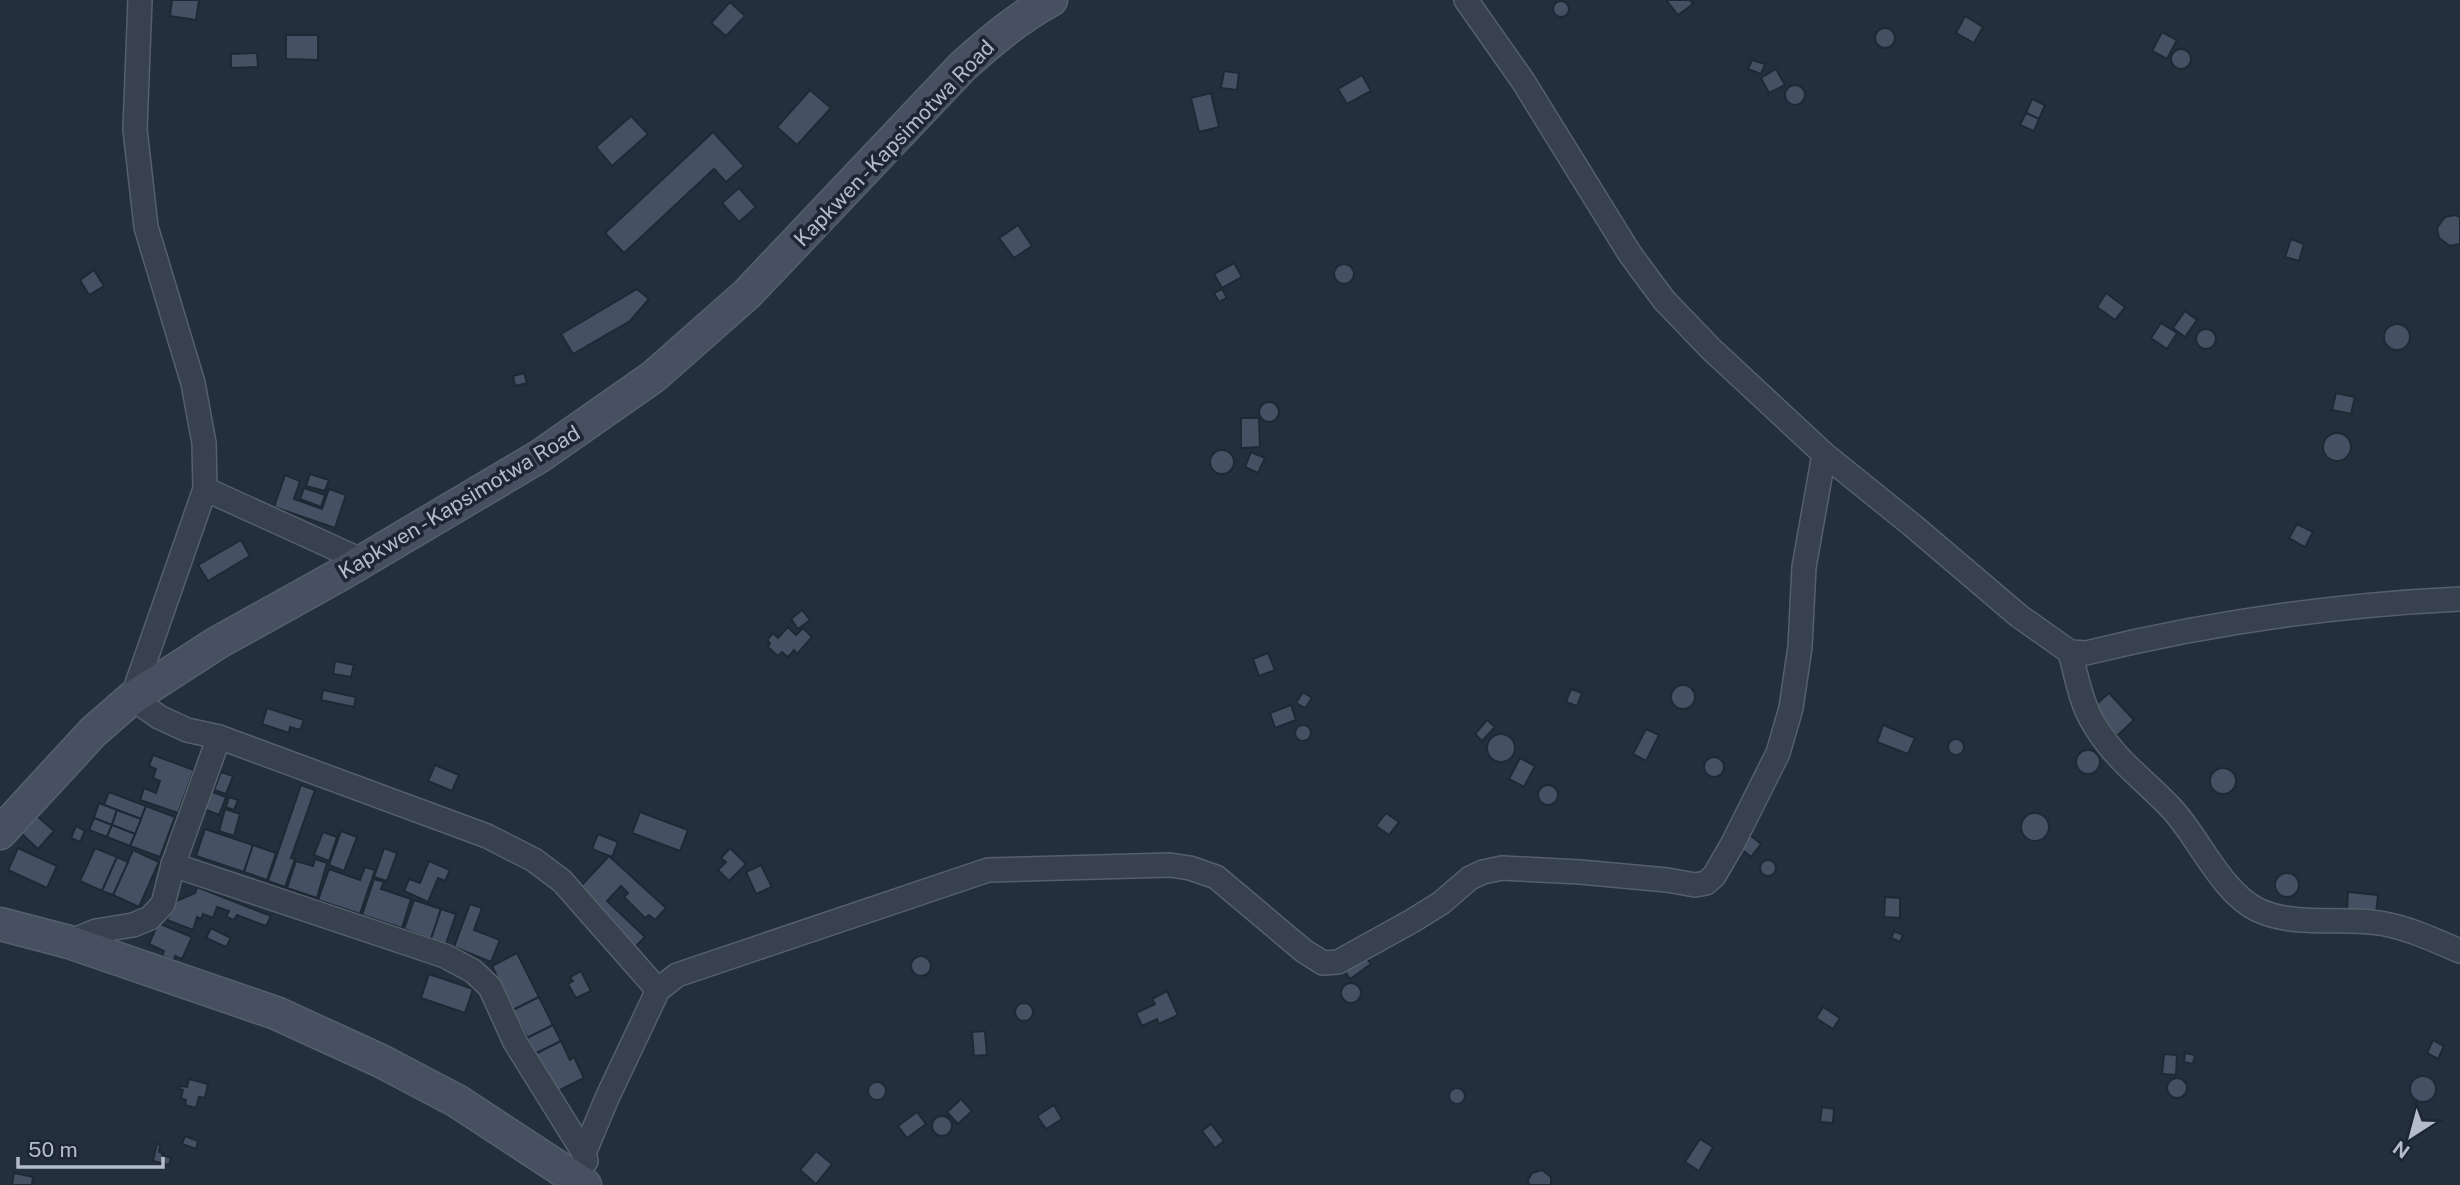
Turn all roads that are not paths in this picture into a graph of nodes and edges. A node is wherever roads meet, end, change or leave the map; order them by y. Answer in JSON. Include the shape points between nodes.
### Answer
{"nodes":[{"id":1,"x":140,"y":0,"type":"edge"},
{"id":2,"x":1051,"y":0,"type":"edge"},
{"id":3,"x":1465,"y":0,"type":"edge"},
{"id":4,"x":1824,"y":454,"type":"junction"},
{"id":5,"x":205,"y":489,"type":"junction"},
{"id":6,"x":363,"y":561,"type":"junction"},
{"id":7,"x":2460,"y":599,"type":"edge"},
{"id":8,"x":2070,"y":652,"type":"junction"},
{"id":9,"x":132,"y":698,"type":"junction"},
{"id":10,"x":219,"y":737,"type":"junction"},
{"id":11,"x":0,"y":833,"type":"edge"},
{"id":12,"x":173,"y":865,"type":"junction"},
{"id":13,"x":0,"y":924,"type":"edge"},
{"id":14,"x":69,"y":942,"type":"junction"},
{"id":15,"x":2460,"y":951,"type":"edge"},
{"id":16,"x":658,"y":990,"type":"junction"},
{"id":17,"x":584,"y":1153,"type":"junction"},
{"id":18,"x":585,"y":1185,"type":"edge"},
{"id":19,"x":591,"y":1185,"type":"edge"}],
"edges":[{"from":1,"to":5,"type":"street","via":[[135,129],[146,227],[193,383],[204,443]]},
{"from":2,"to":6,"type":"street","name":"Kapkwen - Kapsimotwa Road","via":[[1030,11],[963,66],[747,294],[653,377],[540,456]]},
{"from":3,"to":4,"type":"street","via":[[1523,81],[1630,254],[1664,300]]},
{"from":4,"to":8,"type":"street","via":[[2019,616]]},
{"from":4,"to":16,"type":"street","via":[[1804,567],[1791,708],[1761,787],[1732,845],[1706,883],[1502,868],[1470,878],[1441,904],[1338,962],[1324,963],[1216,877],[1190,868],[988,870],[697,967]]},
{"from":5,"to":6,"type":"street"},
{"from":5,"to":9,"type":"street"},
{"from":6,"to":9,"type":"street","name":"Kapkwen - Kapsimotwa Road","via":[[216,642]]},
{"from":7,"to":8,"type":"street","via":[[2403,601],[2229,624],[2086,653]]},
{"from":8,"to":15,"type":"street","via":[[2089,716],[2105,742],[2173,810],[2243,900],[2259,910],[2309,921],[2384,924]]},
{"from":9,"to":10,"type":"street","via":[[187,730]]},
{"from":9,"to":11,"type":"street","name":"Kapkwen - Kapsimotwa Road","via":[[93,732]]},
{"from":10,"to":12,"type":"street"},
{"from":10,"to":16,"type":"street","via":[[487,836],[534,860],[562,881]]},
{"from":12,"to":14,"type":"street","via":[[163,904],[150,918]]},
{"from":12,"to":17,"type":"street","via":[[445,956],[473,971],[490,988],[515,1042]]},
{"from":13,"to":14,"type":"street"},
{"from":14,"to":18,"type":"street","via":[[276,1013],[380,1061],[457,1101]]},
{"from":16,"to":17,"type":"street"},
{"from":17,"to":19,"type":"street"}]}
